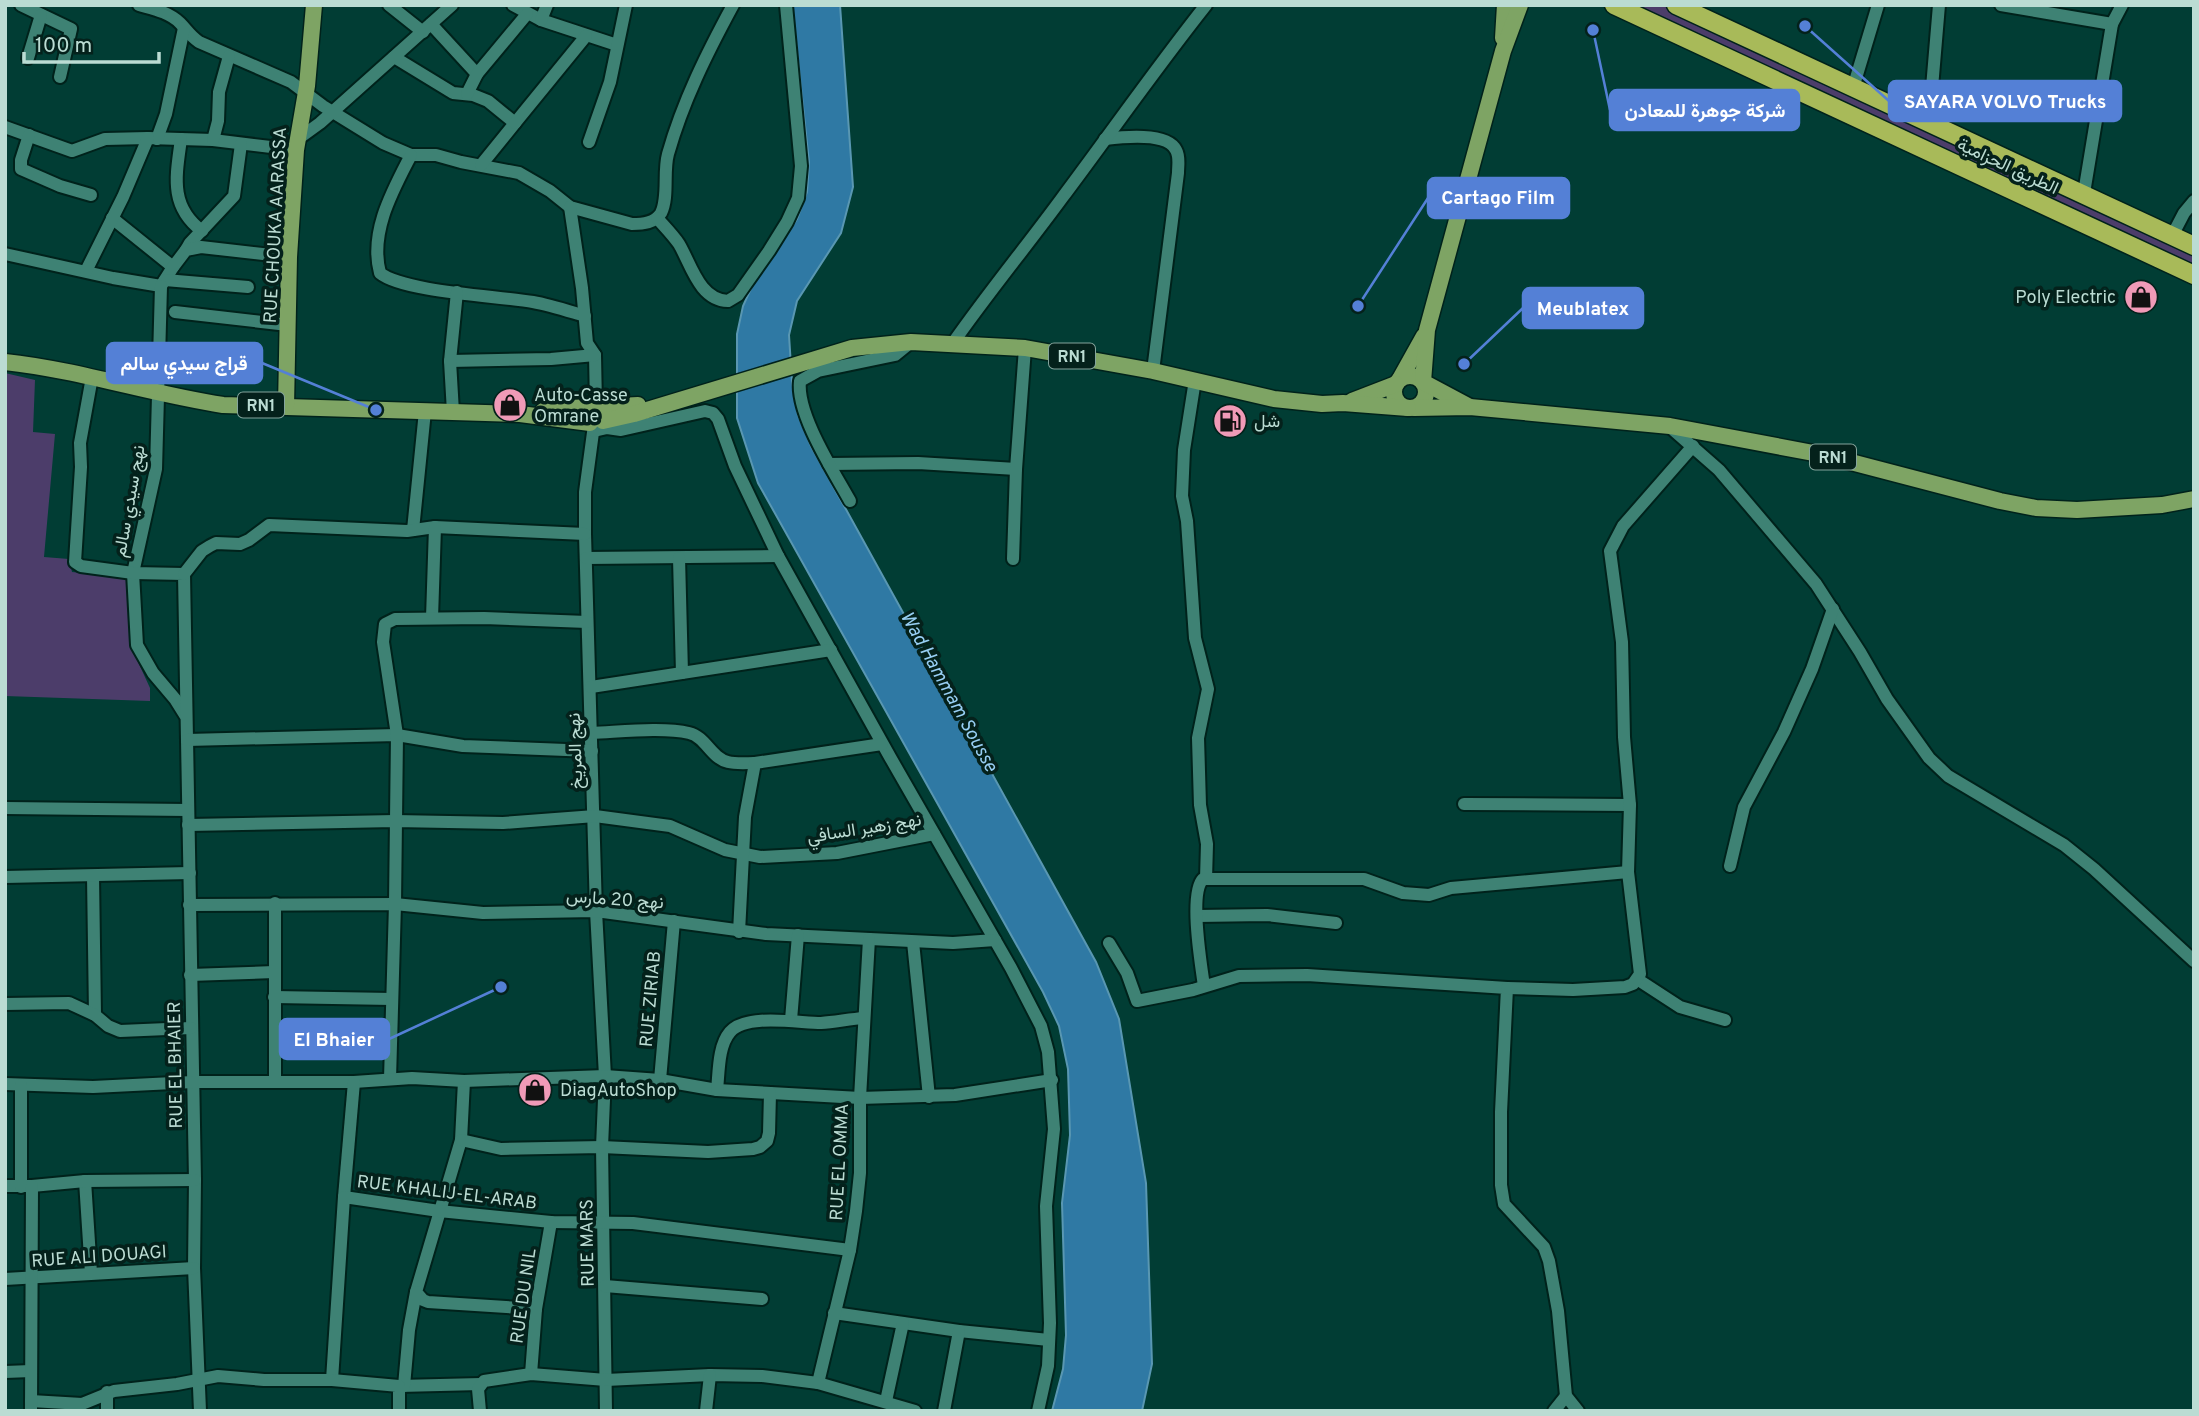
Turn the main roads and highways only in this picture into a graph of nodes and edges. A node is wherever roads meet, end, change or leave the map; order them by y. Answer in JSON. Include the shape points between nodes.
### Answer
{"nodes":[{"id":1,"x":314,"y":5,"type":"edge"},
{"id":2,"x":1505,"y":5,"type":"edge"},
{"id":3,"x":1520,"y":5,"type":"edge"},
{"id":4,"x":1614,"y":5,"type":"edge"},
{"id":5,"x":1676,"y":5,"type":"edge"},
{"id":6,"x":1503,"y":51,"type":"junction"},
{"id":7,"x":2194,"y":246,"type":"edge"},
{"id":8,"x":2194,"y":275,"type":"edge"},
{"id":9,"x":1427,"y":330,"type":"junction"},
{"id":10,"x":5,"y":362,"type":"edge"},
{"id":11,"x":1398,"y":382,"type":"junction"},
{"id":12,"x":1423,"y":382,"type":"junction"},
{"id":13,"x":1343,"y":403,"type":"junction"},
{"id":14,"x":286,"y":406,"type":"junction"},
{"id":15,"x":1470,"y":407,"type":"junction"},
{"id":16,"x":1411,"y":408,"type":"junction"},
{"id":17,"x":2194,"y":499,"type":"edge"}],
"edges":[{"from":1,"to":14,"type":"main road","name":"RUE CHOUKA AARASSA","via":[[289,257]]},
{"from":2,"to":6,"type":"main road"},
{"from":3,"to":6,"type":"main road"},
{"from":4,"to":8,"type":"highway","name":"الطريق الحزامية"},
{"from":5,"to":7,"type":"highway","name":"الطريق الحزامية"},
{"from":6,"to":9,"type":"main road"},
{"from":9,"to":11,"type":"main road"},
{"from":9,"to":12,"type":"main road"},
{"from":10,"to":14,"type":"main road","number":"RN1","via":[[223,405]]},
{"from":11,"to":12,"type":"main road","number":"RN1","via":[[1416,377]]},
{"from":11,"to":13,"type":"main road","number":"RN1"},
{"from":11,"to":16,"type":"main road","via":[[1394,397]]},
{"from":12,"to":15,"type":"main road","number":"RN1"},
{"from":12,"to":16,"type":"main road","via":[[1424,400]]},
{"from":13,"to":14,"type":"main road","number":"RN1","via":[[1274,399],[1025,348],[911,342],[852,348],[657,407],[595,417]]},
{"from":13,"to":16,"type":"main road","number":"RN1"},
{"from":15,"to":16,"type":"main road","number":"RN1"},
{"from":15,"to":17,"type":"main road","number":"RN1","via":[[1670,426],[1824,455],[2036,508],[2077,510]]}]}
